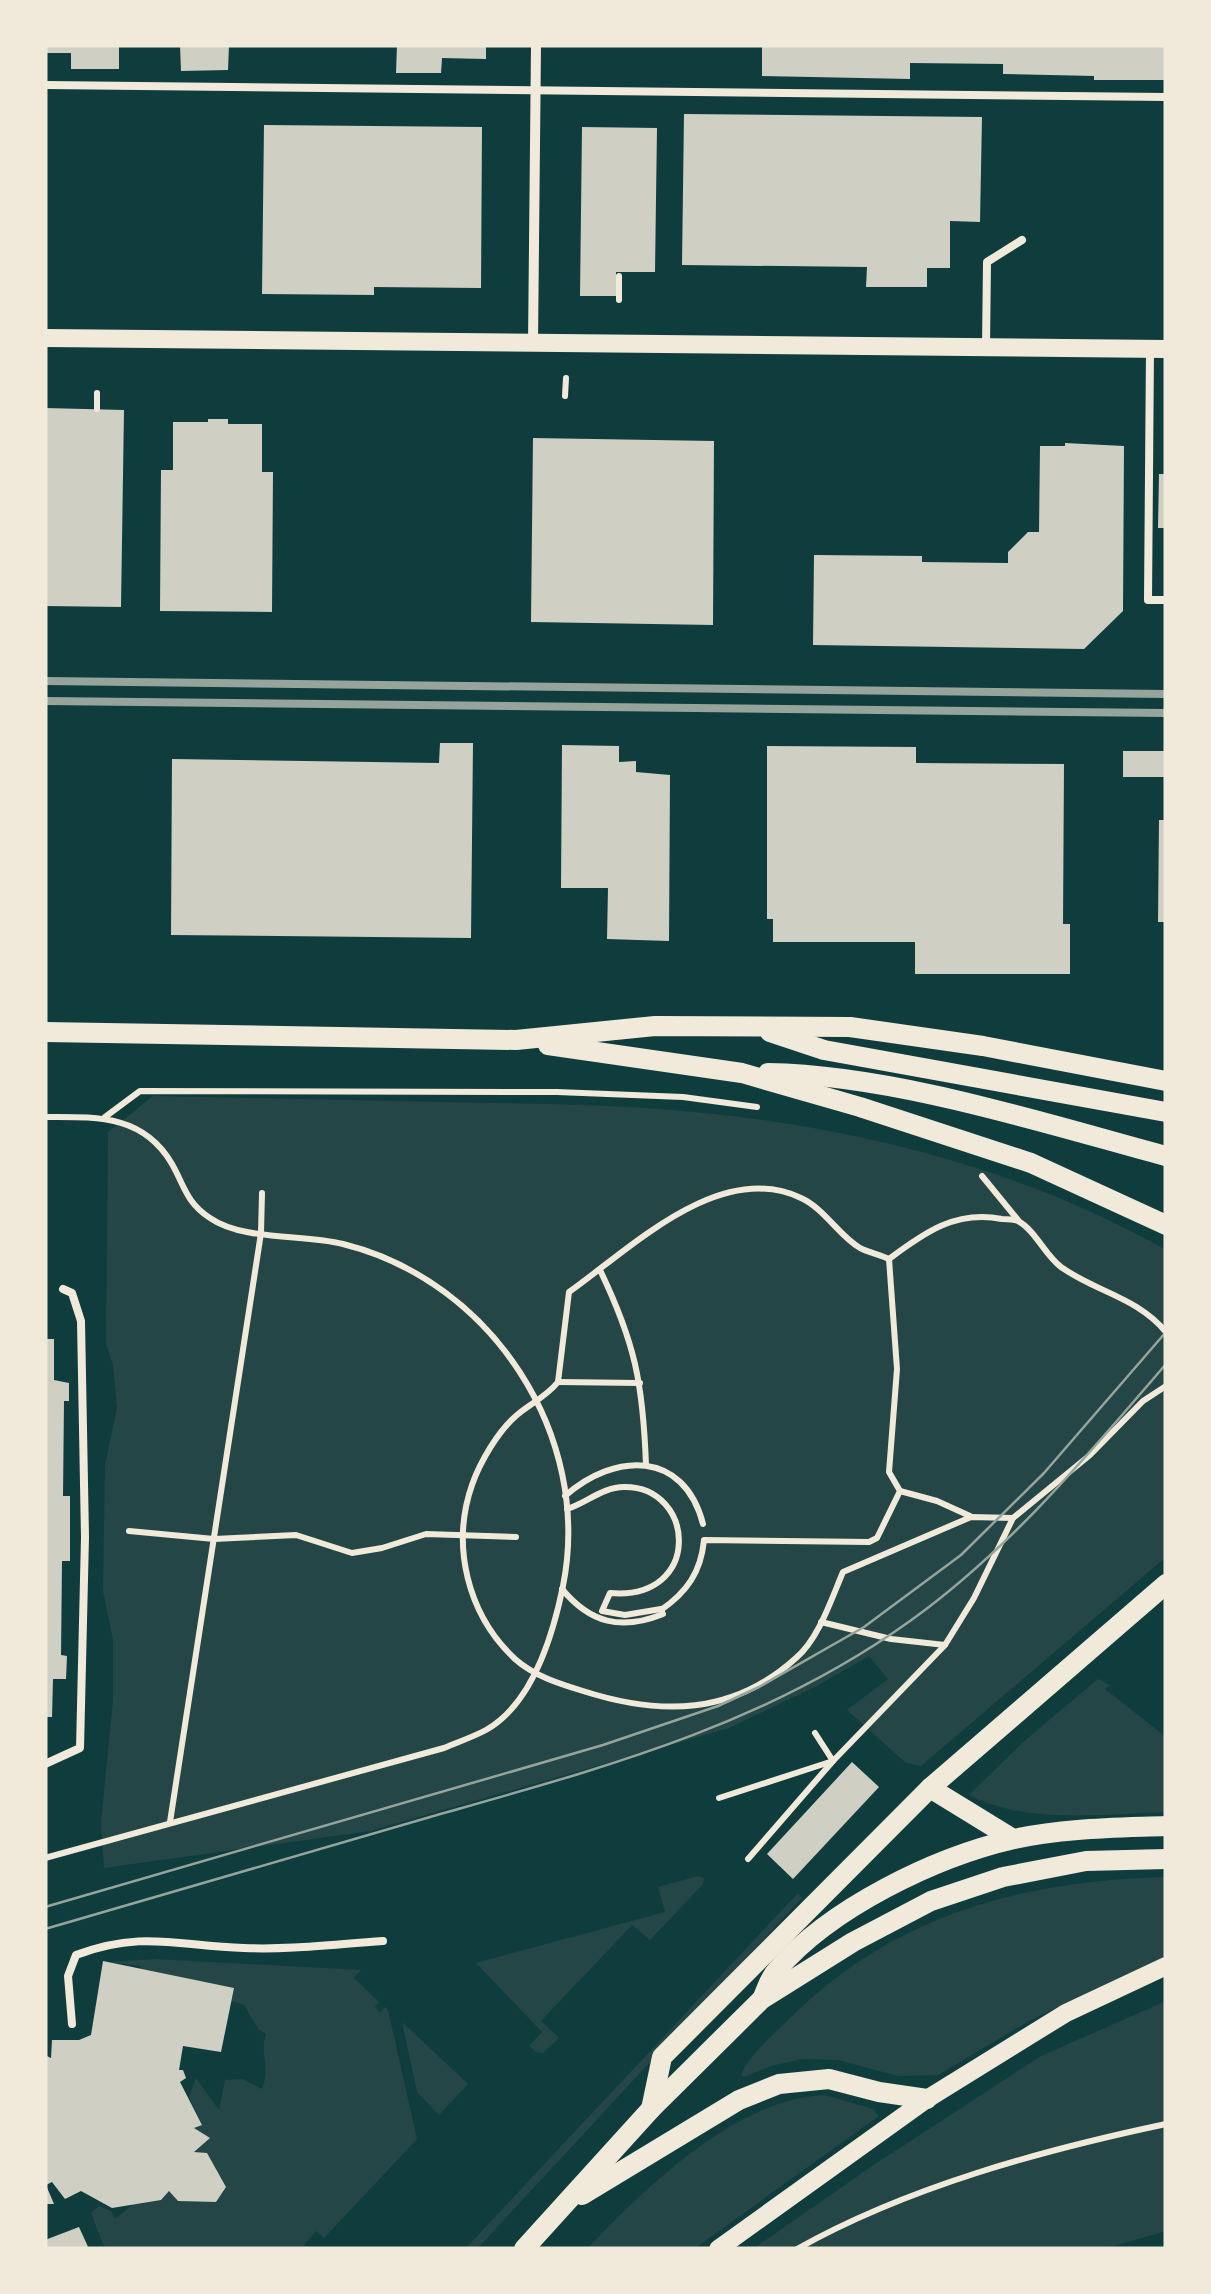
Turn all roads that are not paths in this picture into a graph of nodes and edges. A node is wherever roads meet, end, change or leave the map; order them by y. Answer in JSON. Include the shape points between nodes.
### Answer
{"nodes":[{"id":1,"x":536,"y":45,"type":"edge"},
{"id":2,"x":45,"y":84,"type":"edge"},
{"id":3,"x":535,"y":90,"type":"junction"},
{"id":4,"x":1166,"y":98,"type":"edge"},
{"id":5,"x":1022,"y":240,"type":"dead end"},
{"id":6,"x":45,"y":338,"type":"edge"},
{"id":7,"x":532,"y":344,"type":"junction"},
{"id":8,"x":986,"y":348,"type":"junction"},
{"id":9,"x":1158,"y":349,"type":"edge"},
{"id":10,"x":1166,"y":600,"type":"edge"},
{"id":11,"x":754,"y":1027,"type":"junction"},
{"id":12,"x":45,"y":1032,"type":"edge"},
{"id":13,"x":516,"y":1040,"type":"junction"},
{"id":14,"x":742,"y":1073,"type":"junction"},
{"id":15,"x":1166,"y":1081,"type":"edge"},
{"id":16,"x":1166,"y":1112,"type":"edge"},
{"id":17,"x":1166,"y":1156,"type":"edge"},
{"id":18,"x":1166,"y":1225,"type":"edge"},
{"id":19,"x":64,"y":1288,"type":"dead end"},
{"id":20,"x":1166,"y":1584,"type":"edge"},
{"id":21,"x":45,"y":1764,"type":"edge"},
{"id":22,"x":930,"y":1788,"type":"junction"},
{"id":23,"x":1166,"y":1826,"type":"edge"},
{"id":24,"x":1013,"y":1840,"type":"junction"},
{"id":25,"x":1166,"y":1859,"type":"edge"},
{"id":26,"x":382,"y":1941,"type":"dead end"},
{"id":27,"x":1166,"y":1966,"type":"edge"},
{"id":28,"x":762,"y":1999,"type":"junction"},
{"id":29,"x":72,"y":2024,"type":"dead end"},
{"id":30,"x":927,"y":2099,"type":"junction"},
{"id":31,"x":651,"y":2110,"type":"junction"},
{"id":32,"x":564,"y":2206,"type":"junction"},
{"id":33,"x":524,"y":2249,"type":"edge"},
{"id":34,"x":718,"y":2249,"type":"edge"}],
"edges":[{"from":1,"to":3,"type":"street"},
{"from":2,"to":3,"type":"lane"},
{"from":3,"to":4,"type":"lane"},
{"from":3,"to":7,"type":"street"},
{"from":5,"to":8,"type":"lane","via":[[987,262]]},
{"from":6,"to":7,"type":"street"},
{"from":7,"to":8,"type":"street"},
{"from":8,"to":9,"type":"street"},
{"from":9,"to":10,"type":"lane","via":[[1148,600]]},
{"from":11,"to":13,"type":"main road","via":[[654,1026]]},
{"from":11,"to":15,"type":"main road","via":[[850,1026]]},
{"from":11,"to":16,"type":"main road","via":[[824,1050]]},
{"from":12,"to":13,"type":"main road"},
{"from":13,"to":14,"type":"main road"},
{"from":14,"to":17,"type":"main road","via":[[814,1074],[945,1099]]},
{"from":14,"to":18,"type":"main road","via":[[1031,1163]]},
{"from":19,"to":21,"type":"lane","via":[[82,1321],[80,1748]]},
{"from":20,"to":22,"type":"main road"},
{"from":22,"to":24,"type":"main road"},
{"from":22,"to":31,"type":"main road","via":[[662,2057]]},
{"from":23,"to":24,"type":"main road","via":[[1074,1829]]},
{"from":24,"to":28,"type":"main road","via":[[902,1881],[850,1910],[774,1972]]},
{"from":25,"to":28,"type":"main road","via":[[1086,1862],[1003,1877],[932,1900]]},
{"from":26,"to":29,"type":"lane","via":[[278,1948],[150,1938],[105,1944],[76,1954],[68,1976]]},
{"from":27,"to":30,"type":"street","via":[[1066,2012]]},
{"from":28,"to":31,"type":"main road"},
{"from":30,"to":32,"type":"main road","via":[[829,2079],[779,2084],[739,2100]]},
{"from":30,"to":34,"type":"street"},
{"from":31,"to":32,"type":"main road"},
{"from":32,"to":33,"type":"main road"}]}
